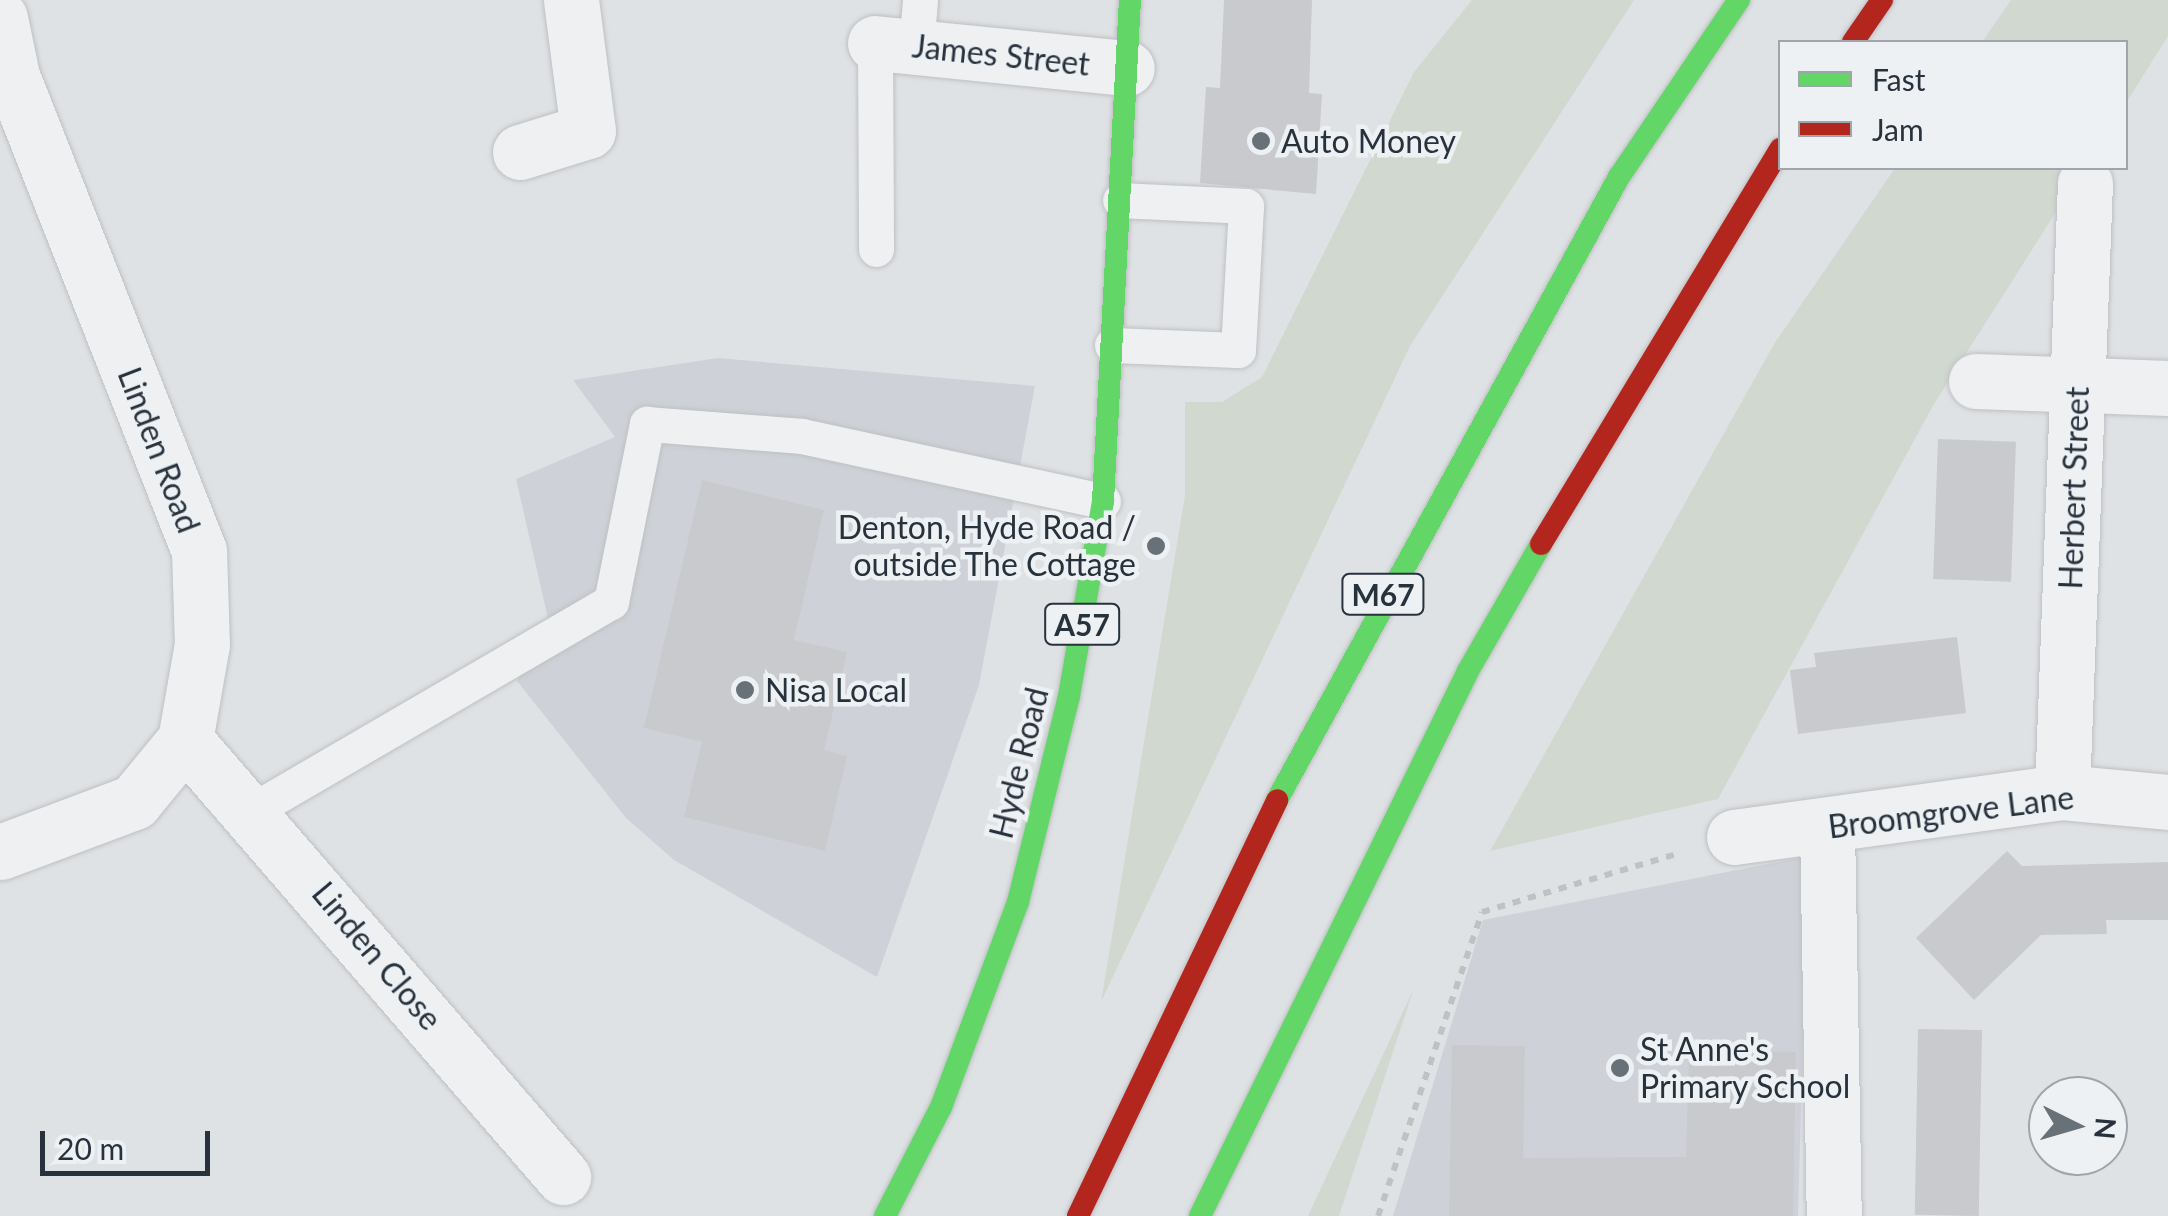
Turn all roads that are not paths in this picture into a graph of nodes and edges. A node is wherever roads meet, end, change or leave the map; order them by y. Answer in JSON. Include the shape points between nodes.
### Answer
{"nodes":[{"id":1,"x":571,"y":0,"type":"edge"},
{"id":2,"x":1130,"y":0,"type":"edge"},
{"id":3,"x":1738,"y":0,"type":"edge"},
{"id":4,"x":1882,"y":0,"type":"edge"},
{"id":5,"x":0,"y":18,"type":"edge"},
{"id":6,"x":904,"y":30,"type":"edge"},
{"id":7,"x":1854,"y":40,"type":"edge"},
{"id":8,"x":1127,"y":68,"type":"junction"},
{"id":9,"x":520,"y":152,"type":"dead end"},
{"id":10,"x":1778,"y":152,"type":"edge"},
{"id":11,"x":2085,"y":183,"type":"dead end"},
{"id":12,"x":1120,"y":200,"type":"junction"},
{"id":13,"x":876,"y":249,"type":"dead end"},
{"id":14,"x":1112,"y":345,"type":"junction"},
{"id":15,"x":1976,"y":381,"type":"dead end"},
{"id":16,"x":2078,"y":385,"type":"junction"},
{"id":17,"x":2168,"y":388,"type":"edge"},
{"id":18,"x":1103,"y":501,"type":"junction"},
{"id":19,"x":185,"y":740,"type":"junction"},
{"id":20,"x":2062,"y":792,"type":"junction"},
{"id":21,"x":2168,"y":802,"type":"edge"},
{"id":22,"x":254,"y":810,"type":"junction"},
{"id":23,"x":1827,"y":827,"type":"junction"},
{"id":24,"x":1734,"y":837,"type":"road end"},
{"id":25,"x":0,"y":852,"type":"edge"},
{"id":26,"x":563,"y":1177,"type":"dead end"},
{"id":27,"x":885,"y":1216,"type":"edge"},
{"id":28,"x":1078,"y":1216,"type":"edge"},
{"id":29,"x":1200,"y":1216,"type":"edge"},
{"id":30,"x":1834,"y":1216,"type":"edge"}],
"edges":[{"from":1,"to":9,"type":"street","via":[[588,131]]},
{"from":2,"to":8,"type":"main road","name":"Hyde Road","number":"A57"},
{"from":3,"to":28,"type":"main road","number":"M67","via":[[1619,177],[1328,693]]},
{"from":4,"to":7,"type":"main road"},
{"from":5,"to":19,"type":"street","name":"Linden Road","via":[[12,76],[199,551],[202,644]]},
{"from":6,"to":8,"type":"street","name":"James Street"},
{"from":6,"to":13,"type":"lane"},
{"from":8,"to":12,"type":"main road","name":"Hyde Road","number":"A57"},
{"from":10,"to":29,"type":"main road","via":[[1707,257],[1468,671]]},
{"from":11,"to":16,"type":"street","name":"Herbert Street"},
{"from":12,"to":14,"type":"main road","name":"Hyde Road","number":"A57"},
{"from":12,"to":14,"type":"lane","via":[[1246,206],[1238,350]]},
{"from":14,"to":18,"type":"main road","name":"Hyde Road","number":"A57"},
{"from":15,"to":16,"type":"street"},
{"from":16,"to":17,"type":"street"},
{"from":16,"to":20,"type":"street","name":"Herbert Street"},
{"from":18,"to":22,"type":"lane","via":[[802,436],[647,424],[611,602]]},
{"from":18,"to":27,"type":"main road","name":"Hyde Road","number":"A57","via":[[1070,696],[1018,902],[941,1107]]},
{"from":19,"to":22,"type":"street","name":"Linden Close"},
{"from":19,"to":25,"type":"street","name":"Linden Road","via":[[134,802]]},
{"from":20,"to":21,"type":"street","name":"Broomgrove Lane"},
{"from":20,"to":23,"type":"street","name":"Broomgrove Lane"},
{"from":22,"to":26,"type":"street","name":"Linden Close"},
{"from":23,"to":24,"type":"street","name":"Broomgrove Lane"},
{"from":23,"to":30,"type":"street"}]}
